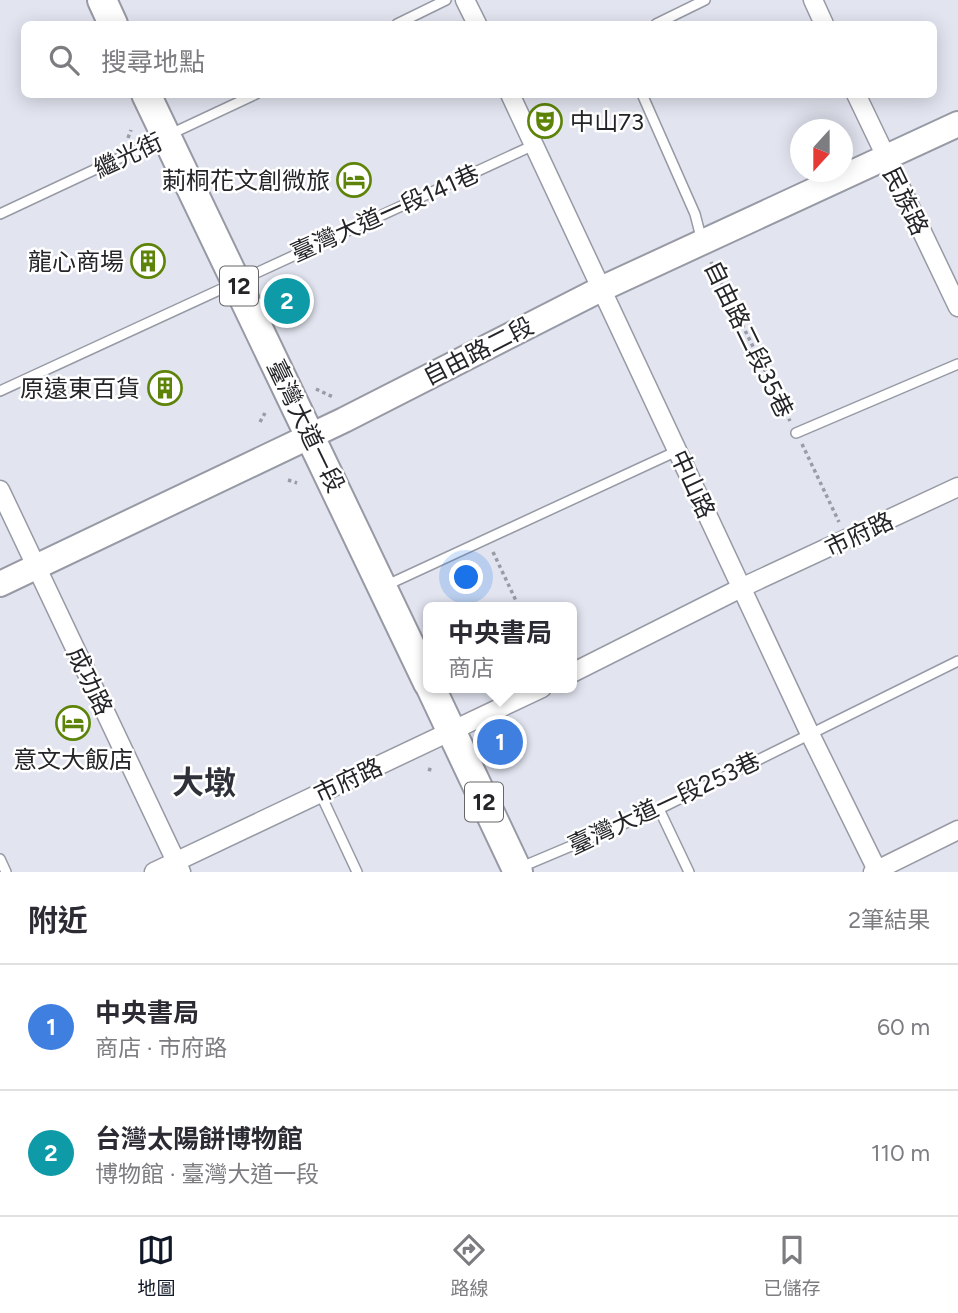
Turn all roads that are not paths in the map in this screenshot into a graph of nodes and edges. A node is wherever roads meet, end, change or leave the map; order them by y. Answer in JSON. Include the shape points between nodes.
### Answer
{"nodes":[{"id":1,"x":102,"y":0,"type":"edge"},
{"id":2,"x":446,"y":0,"type":"edge"},
{"id":3,"x":465,"y":0,"type":"edge"},
{"id":4,"x":705,"y":0,"type":"edge"},
{"id":5,"x":815,"y":1,"type":"edge"},
{"id":6,"x":112,"y":21,"type":"edge"},
{"id":7,"x":403,"y":21,"type":"edge"},
{"id":8,"x":476,"y":21,"type":"edge"},
{"id":9,"x":662,"y":21,"type":"edge"},
{"id":10,"x":823,"y":21,"type":"edge"},
{"id":11,"x":148,"y":98,"type":"edge"},
{"id":12,"x":248,"y":98,"type":"edge"},
{"id":13,"x":512,"y":98,"type":"edge"},
{"id":14,"x":644,"y":98,"type":"edge"},
{"id":15,"x":858,"y":98,"type":"edge"},
{"id":16,"x":958,"y":124,"type":"edge"},
{"id":17,"x":167,"y":137,"type":"junction"},
{"id":18,"x":534,"y":145,"type":"junction"},
{"id":19,"x":885,"y":158,"type":"junction"},
{"id":20,"x":0,"y":214,"type":"edge"},
{"id":21,"x":703,"y":245,"type":"junction"},
{"id":22,"x":236,"y":280,"type":"junction"},
{"id":23,"x":601,"y":289,"type":"junction"},
{"id":24,"x":958,"y":306,"type":"edge"},
{"id":25,"x":958,"y":364,"type":"edge"},
{"id":26,"x":0,"y":391,"type":"edge"},
{"id":27,"x":796,"y":433,"type":"road end"},
{"id":28,"x":311,"y":436,"type":"junction"},
{"id":29,"x":677,"y":451,"type":"junction"},
{"id":30,"x":958,"y":488,"type":"edge"},
{"id":31,"x":0,"y":490,"type":"edge"},
{"id":32,"x":36,"y":567,"type":"junction"},
{"id":33,"x":0,"y":584,"type":"edge"},
{"id":34,"x":383,"y":587,"type":"junction"},
{"id":35,"x":743,"y":587,"type":"junction"},
{"id":36,"x":958,"y":661,"type":"edge"},
{"id":37,"x":577,"y":670,"type":"edge"},
{"id":38,"x":423,"y":672,"type":"edge"},
{"id":39,"x":432,"y":693,"type":"edge"},
{"id":40,"x":532,"y":693,"type":"edge"},
{"id":41,"x":451,"y":732,"type":"junction"},
{"id":42,"x":810,"y":734,"type":"junction"},
{"id":43,"x":320,"y":793,"type":"junction"},
{"id":44,"x":659,"y":809,"type":"junction"},
{"id":45,"x":958,"y":830,"type":"edge"},
{"id":46,"x":0,"y":859,"type":"edge"},
{"id":47,"x":179,"y":867,"type":"edge"},
{"id":48,"x":515,"y":871,"type":"edge"},
{"id":49,"x":876,"y":871,"type":"edge"},
{"id":50,"x":6,"y":872,"type":"edge"},
{"id":51,"x":154,"y":872,"type":"edge"},
{"id":52,"x":357,"y":872,"type":"edge"},
{"id":53,"x":689,"y":872,"type":"edge"}],
"edges":[{"from":1,"to":6,"type":"main road"},
{"from":2,"to":7,"type":"lane"},
{"from":3,"to":8,"type":"street"},
{"from":4,"to":9,"type":"lane"},
{"from":5,"to":10,"type":"street"},
{"from":11,"to":17,"type":"main road","name":"臺灣大道一段","number":"12"},
{"from":12,"to":17,"type":"lane","name":"繼光街"},
{"from":13,"to":18,"type":"street","name":"中山路"},
{"from":14,"to":21,"type":"lane","via":[[695,214]]},
{"from":15,"to":19,"type":"street","name":"民族路"},
{"from":16,"to":19,"type":"main road","name":"自由路二段"},
{"from":17,"to":20,"type":"lane","name":"繼光街"},
{"from":17,"to":22,"type":"main road","name":"臺灣大道一段","number":"12"},
{"from":18,"to":22,"type":"lane","name":"臺灣大道一段141巷"},
{"from":18,"to":23,"type":"street","name":"中山路"},
{"from":19,"to":21,"type":"main road","name":"自由路二段"},
{"from":19,"to":24,"type":"street","name":"民族路"},
{"from":21,"to":23,"type":"main road","name":"自由路二段"},
{"from":22,"to":26,"type":"lane","name":"臺灣大道一段141巷"},
{"from":22,"to":28,"type":"main road","name":"臺灣大道一段","number":"12"},
{"from":23,"to":28,"type":"main road","name":"自由路二段"},
{"from":23,"to":29,"type":"street","name":"中山路"},
{"from":25,"to":27,"type":"lane","name":"自由路二段35巷"},
{"from":28,"to":32,"type":"main road","name":"自由路二段"},
{"from":28,"to":34,"type":"main road","name":"臺灣大道一段","number":"12"},
{"from":29,"to":34,"type":"lane"},
{"from":29,"to":35,"type":"street","name":"中山路"},
{"from":30,"to":35,"type":"street","name":"市府路"},
{"from":31,"to":32,"type":"street","name":"成功路"},
{"from":32,"to":33,"type":"main road","name":"自由路二段"},
{"from":32,"to":47,"type":"street","name":"成功路"},
{"from":34,"to":38,"type":"main road","name":"臺灣大道一段","number":"12"},
{"from":35,"to":37,"type":"street","name":"市府路"},
{"from":35,"to":42,"type":"street","name":"中山路"},
{"from":36,"to":42,"type":"lane","name":"臺灣大道一段253巷"},
{"from":39,"to":41,"type":"main road","number":"12"},
{"from":40,"to":41,"type":"street","name":"市府路"},
{"from":41,"to":43,"type":"street","name":"市府路"},
{"from":41,"to":48,"type":"main road","number":"12"},
{"from":42,"to":44,"type":"lane","name":"臺灣大道一段253巷"},
{"from":42,"to":49,"type":"street","name":"中山路"},
{"from":43,"to":47,"type":"street","name":"市府路"},
{"from":43,"to":52,"type":"lane"},
{"from":44,"to":48,"type":"lane","name":"臺灣大道一段253巷"},
{"from":44,"to":53,"type":"lane"},
{"from":45,"to":49,"type":"street"},
{"from":46,"to":50,"type":"lane"},
{"from":47,"to":51,"type":"street","name":"市府路"}]}
